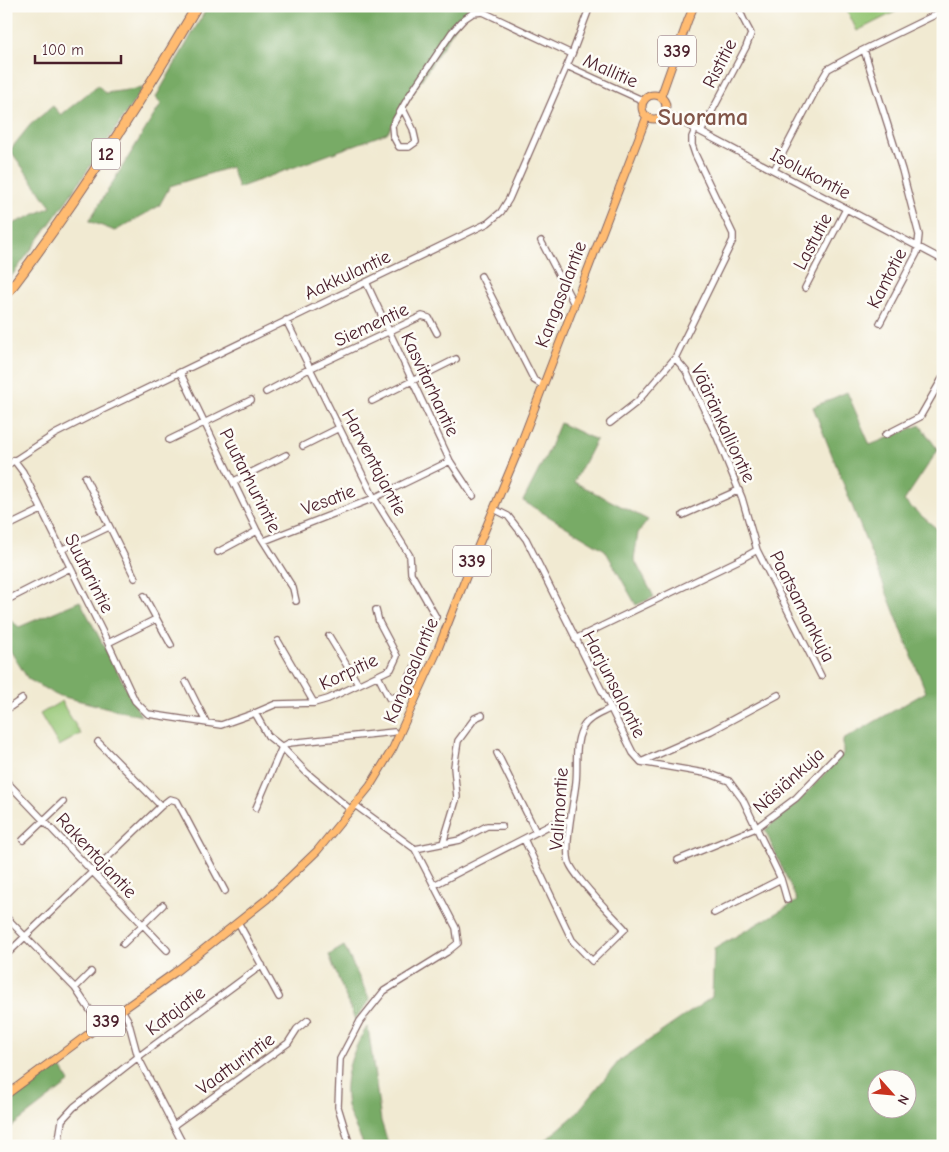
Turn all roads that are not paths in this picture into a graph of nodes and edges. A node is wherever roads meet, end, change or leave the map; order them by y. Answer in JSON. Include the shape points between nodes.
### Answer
{"nodes":[{"id":1,"x":197,"y":6,"type":"edge"},
{"id":2,"x":590,"y":6,"type":"edge"},
{"id":3,"x":694,"y":6,"type":"edge"},
{"id":4,"x":739,"y":6,"type":"edge"},
{"id":5,"x":482,"y":9,"type":"edge"},
{"id":6,"x":943,"y":12,"type":"edge"},
{"id":7,"x":864,"y":50,"type":"junction"},
{"id":8,"x":572,"y":54,"type":"junction"},
{"id":9,"x":567,"y":66,"type":"junction"},
{"id":10,"x":661,"y":96,"type":"junction"},
{"id":11,"x":644,"y":101,"type":"junction"},
{"id":12,"x":403,"y":109,"type":"junction"},
{"id":13,"x":665,"y":113,"type":"junction"},
{"id":14,"x":647,"y":116,"type":"junction"},
{"id":15,"x":698,"y":131,"type":"junction"},
{"id":16,"x":774,"y":170,"type":"junction"},
{"id":17,"x":846,"y":209,"type":"junction"},
{"id":18,"x":541,"y":241,"type":"dead end"},
{"id":19,"x":919,"y":247,"type":"junction"},
{"id":20,"x":943,"y":260,"type":"edge"},
{"id":21,"x":481,"y":276,"type":"dead end"},
{"id":22,"x":366,"y":282,"type":"junction"},
{"id":23,"x":805,"y":288,"type":"dead end"},
{"id":24,"x":6,"y":295,"type":"edge"},
{"id":25,"x":574,"y":304,"type":"junction"},
{"id":26,"x":286,"y":320,"type":"junction"},
{"id":27,"x":880,"y":323,"type":"dead end"},
{"id":28,"x":390,"y":331,"type":"junction"},
{"id":29,"x":437,"y":333,"type":"dead end"},
{"id":30,"x":675,"y":358,"type":"junction"},
{"id":31,"x":456,"y":359,"type":"dead end"},
{"id":32,"x":309,"y":369,"type":"junction"},
{"id":33,"x":180,"y":372,"type":"junction"},
{"id":34,"x":943,"y":377,"type":"edge"},
{"id":35,"x":413,"y":380,"type":"junction"},
{"id":36,"x":542,"y":385,"type":"junction"},
{"id":37,"x":266,"y":392,"type":"dead end"},
{"id":38,"x":252,"y":400,"type":"dead end"},
{"id":39,"x":372,"y":401,"type":"dead end"},
{"id":40,"x":204,"y":422,"type":"junction"},
{"id":41,"x":610,"y":423,"type":"dead end"},
{"id":42,"x":339,"y":428,"type":"junction"},
{"id":43,"x":885,"y":435,"type":"dead end"},
{"id":44,"x":169,"y":440,"type":"dead end"},
{"id":45,"x":304,"y":446,"type":"dead end"},
{"id":46,"x":286,"y":455,"type":"dead end"},
{"id":47,"x":14,"y":460,"type":"junction"},
{"id":48,"x":450,"y":461,"type":"junction"},
{"id":49,"x":6,"y":466,"type":"edge"},
{"id":50,"x":85,"y":477,"type":"dead end"},
{"id":51,"x":234,"y":481,"type":"junction"},
{"id":52,"x":738,"y":490,"type":"junction"},
{"id":53,"x":473,"y":496,"type":"dead end"},
{"id":54,"x":374,"y":498,"type":"junction"},
{"id":55,"x":494,"y":509,"type":"junction"},
{"id":56,"x":41,"y":510,"type":"junction"},
{"id":57,"x":683,"y":515,"type":"dead end"},
{"id":58,"x":6,"y":527,"type":"edge"},
{"id":59,"x":109,"y":527,"type":"junction"},
{"id":60,"x":257,"y":531,"type":"junction"},
{"id":61,"x":264,"y":541,"type":"junction"},
{"id":62,"x":61,"y":550,"type":"junction"},
{"id":63,"x":757,"y":550,"type":"junction"},
{"id":64,"x":218,"y":552,"type":"dead end"},
{"id":65,"x":70,"y":568,"type":"junction"},
{"id":66,"x":136,"y":578,"type":"dead end"},
{"id":67,"x":144,"y":596,"type":"dead end"},
{"id":68,"x":6,"y":598,"type":"edge"},
{"id":69,"x":296,"y":601,"type":"dead end"},
{"id":70,"x":376,"y":610,"type":"dead end"},
{"id":71,"x":436,"y":617,"type":"dead end"},
{"id":72,"x":156,"y":619,"type":"junction"},
{"id":73,"x":329,"y":636,"type":"dead end"},
{"id":74,"x":576,"y":639,"type":"junction"},
{"id":75,"x":278,"y":641,"type":"dead end"},
{"id":76,"x":108,"y":642,"type":"junction"},
{"id":77,"x":171,"y":645,"type":"dead end"},
{"id":78,"x":417,"y":662,"type":"dead end"},
{"id":79,"x":378,"y":676,"type":"junction"},
{"id":80,"x":821,"y":676,"type":"dead end"},
{"id":81,"x":186,"y":682,"type":"dead end"},
{"id":82,"x":358,"y":684,"type":"junction"},
{"id":83,"x":778,"y":695,"type":"dead end"},
{"id":84,"x":22,"y":699,"type":"dead end"},
{"id":85,"x":135,"y":702,"type":"joint"},
{"id":86,"x":314,"y":703,"type":"junction"},
{"id":87,"x":609,"y":709,"type":"junction"},
{"id":88,"x":6,"y":710,"type":"edge"},
{"id":89,"x":256,"y":713,"type":"junction"},
{"id":90,"x":482,"y":715,"type":"dead end"},
{"id":91,"x":206,"y":722,"type":"junction"},
{"id":92,"x":394,"y":732,"type":"dead end"},
{"id":93,"x":98,"y":742,"type":"dead end"},
{"id":94,"x":282,"y":747,"type":"junction"},
{"id":95,"x":497,"y":753,"type":"dead end"},
{"id":96,"x":840,"y":753,"type":"dead end"},
{"id":97,"x":641,"y":762,"type":"junction"},
{"id":98,"x":6,"y":780,"type":"edge"},
{"id":99,"x":63,"y":802,"type":"dead end"},
{"id":100,"x":161,"y":806,"type":"junction"},
{"id":101,"x":256,"y":808,"type":"dead end"},
{"id":102,"x":353,"y":808,"type":"junction"},
{"id":103,"x":44,"y":821,"type":"junction"},
{"id":104,"x":570,"y":821,"type":"junction"},
{"id":105,"x":502,"y":826,"type":"dead end"},
{"id":106,"x":756,"y":828,"type":"junction"},
{"id":107,"x":536,"y":832,"type":"junction"},
{"id":108,"x":524,"y":839,"type":"junction"},
{"id":109,"x":23,"y":840,"type":"dead end"},
{"id":110,"x":443,"y":843,"type":"junction"},
{"id":111,"x":415,"y":850,"type":"junction"},
{"id":112,"x":678,"y":860,"type":"dead end"},
{"id":113,"x":93,"y":872,"type":"junction"},
{"id":114,"x":780,"y":879,"type":"junction"},
{"id":115,"x":434,"y":885,"type":"junction"},
{"id":116,"x":225,"y":891,"type":"dead end"},
{"id":117,"x":787,"y":900,"type":"dead end"},
{"id":118,"x":163,"y":905,"type":"dead end"},
{"id":119,"x":714,"y":913,"type":"dead end"},
{"id":120,"x":6,"y":917,"type":"edge"},
{"id":121,"x":238,"y":922,"type":"junction"},
{"id":122,"x":142,"y":925,"type":"junction"},
{"id":123,"x":25,"y":937,"type":"junction"},
{"id":124,"x":123,"y":944,"type":"dead end"},
{"id":125,"x":167,"y":950,"type":"dead end"},
{"id":126,"x":6,"y":955,"type":"edge"},
{"id":127,"x":262,"y":965,"type":"junction"},
{"id":128,"x":91,"y":972,"type":"dead end"},
{"id":129,"x":74,"y":988,"type":"junction"},
{"id":130,"x":279,"y":997,"type":"dead end"},
{"id":131,"x":122,"y":1010,"type":"junction"},
{"id":132,"x":308,"y":1020,"type":"dead end"},
{"id":133,"x":100,"y":1025,"type":"junction"},
{"id":134,"x":138,"y":1057,"type":"junction"},
{"id":135,"x":6,"y":1095,"type":"edge"},
{"id":136,"x":174,"y":1125,"type":"junction"},
{"id":137,"x":59,"y":1139,"type":"junction"},
{"id":138,"x":50,"y":1146,"type":"edge"},
{"id":139,"x":64,"y":1146,"type":"edge"},
{"id":140,"x":184,"y":1146,"type":"edge"},
{"id":141,"x":350,"y":1146,"type":"edge"}],
"edges":[{"from":1,"to":24,"type":"highway","number":"12","via":[[105,155]]},
{"from":2,"to":8,"type":"street","name":"Aakkulantie"},
{"from":3,"to":10,"type":"main road","number":"339"},
{"from":4,"to":15,"type":"street","name":"Ristitie","via":[[751,34]]},
{"from":5,"to":8,"type":"street"},
{"from":5,"to":12,"type":"street","via":[[464,19],[452,32]]},
{"from":6,"to":7,"type":"street"},
{"from":7,"to":16,"type":"street","via":[[824,74]]},
{"from":7,"to":19,"type":"street","via":[[912,207]]},
{"from":8,"to":9,"type":"street","name":"Aakkulantie"},
{"from":9,"to":11,"type":"street","name":"Mallitie"},
{"from":9,"to":22,"type":"street","name":"Aakkulantie","via":[[501,212],[482,227]]},
{"from":10,"to":11,"type":"main road","via":[[650,96]]},
{"from":10,"to":13,"type":"main road","via":[[666,106]]},
{"from":11,"to":14,"type":"main road","via":[[642,109]]},
{"from":12,"to":12,"type":"street","via":[[392,126],[393,136],[399,147],[409,147],[416,142]]},
{"from":13,"to":14,"type":"main road","via":[[658,118]]},
{"from":13,"to":15,"type":"street","name":"Isolukontie"},
{"from":14,"to":25,"type":"main road","name":"Kangasalantie","number":"339"},
{"from":15,"to":16,"type":"street","name":"Isolukontie"},
{"from":15,"to":30,"type":"street","name":"Vääränkalliontie","via":[[692,137],[692,145],[734,240]]},
{"from":16,"to":17,"type":"street","name":"Isolukontie"},
{"from":17,"to":19,"type":"street","name":"Isolukontie"},
{"from":17,"to":23,"type":"street","name":"Lastutie"},
{"from":18,"to":25,"type":"street"},
{"from":19,"to":20,"type":"street","name":"Isolukontie"},
{"from":19,"to":27,"type":"street","name":"Kantotie"},
{"from":21,"to":36,"type":"street","via":[[534,380]]},
{"from":22,"to":26,"type":"street","name":"Aakkulantie"},
{"from":22,"to":28,"type":"street","name":"Kasvitarhantie"},
{"from":25,"to":36,"type":"main road","name":"Kangasalantie","number":"339"},
{"from":26,"to":32,"type":"street","name":"Harventajantie"},
{"from":26,"to":33,"type":"street","name":"Aakkulantie"},
{"from":28,"to":29,"type":"street","name":"Siementie","via":[[422,316],[429,318]]},
{"from":28,"to":32,"type":"street","name":"Siementie"},
{"from":28,"to":35,"type":"street","name":"Kasvitarhantie"},
{"from":30,"to":41,"type":"street","via":[[638,402]]},
{"from":30,"to":52,"type":"street","name":"Vääränkalliontie","via":[[686,371]]},
{"from":31,"to":35,"type":"street"},
{"from":32,"to":37,"type":"street","name":"Siementie"},
{"from":32,"to":42,"type":"street","name":"Harventajantie"},
{"from":33,"to":40,"type":"street","name":"Puutarhurintie"},
{"from":33,"to":47,"type":"street","name":"Aakkulantie","via":[[55,434]]},
{"from":34,"to":43,"type":"street","via":[[920,417]]},
{"from":35,"to":39,"type":"street"},
{"from":35,"to":48,"type":"street","name":"Kasvitarhantie"},
{"from":36,"to":55,"type":"main road","name":"Kangasalantie","number":"339"},
{"from":38,"to":40,"type":"street"},
{"from":40,"to":44,"type":"street"},
{"from":40,"to":51,"type":"street","name":"Puutarhurintie"},
{"from":42,"to":45,"type":"street"},
{"from":42,"to":54,"type":"street","name":"Harventajantie"},
{"from":46,"to":51,"type":"street"},
{"from":47,"to":49,"type":"street","name":"Aakkulantie"},
{"from":47,"to":56,"type":"street","name":"Suutarintie"},
{"from":48,"to":53,"type":"street","name":"Kasvitarhantie"},
{"from":48,"to":54,"type":"street","name":"Vesatie"},
{"from":50,"to":59,"type":"street"},
{"from":51,"to":60,"type":"street","name":"Puutarhurintie"},
{"from":52,"to":57,"type":"street"},
{"from":52,"to":63,"type":"street","name":"Vääränkalliontie"},
{"from":54,"to":61,"type":"street","name":"Vesatie"},
{"from":54,"to":71,"type":"street","name":"Harventajantie","via":[[410,556],[411,572]]},
{"from":55,"to":74,"type":"street","name":"Harjunsalontie","via":[[508,516],[526,539]]},
{"from":55,"to":102,"type":"main road","name":"Kangasalantie","number":"339","via":[[404,724],[380,770]]},
{"from":56,"to":58,"type":"street"},
{"from":56,"to":62,"type":"street","name":"Suutarintie"},
{"from":59,"to":62,"type":"street"},
{"from":59,"to":66,"type":"street"},
{"from":60,"to":61,"type":"street","name":"Puutarhurintie"},
{"from":60,"to":64,"type":"street"},
{"from":61,"to":69,"type":"street","name":"Puutarhurintie","via":[[293,588]]},
{"from":62,"to":65,"type":"street","name":"Suutarintie"},
{"from":63,"to":74,"type":"street"},
{"from":63,"to":80,"type":"street","name":"Paatsamankuja"},
{"from":65,"to":68,"type":"street"},
{"from":65,"to":76,"type":"street","name":"Suutarintie"},
{"from":67,"to":72,"type":"street"},
{"from":70,"to":79,"type":"street","name":"Korpitie","via":[[397,656],[391,669]]},
{"from":72,"to":76,"type":"street"},
{"from":72,"to":77,"type":"street"},
{"from":73,"to":82,"type":"street"},
{"from":74,"to":87,"type":"street","name":"Harjunsalontie"},
{"from":75,"to":86,"type":"street"},
{"from":76,"to":85,"type":"street","name":"Suutarintie"},
{"from":78,"to":79,"type":"street","via":[[400,696],[389,698]]},
{"from":79,"to":82,"type":"street","name":"Korpitie"},
{"from":81,"to":91,"type":"street"},
{"from":82,"to":86,"type":"street","name":"Korpitie"},
{"from":83,"to":97,"type":"street","via":[[711,731]]},
{"from":84,"to":88,"type":"street"},
{"from":85,"to":91,"type":"street","name":"Korpitie","via":[[148,714]]},
{"from":86,"to":89,"type":"street","name":"Korpitie","via":[[276,704]]},
{"from":87,"to":97,"type":"street","name":"Harjunsalontie"},
{"from":87,"to":104,"type":"street","name":"Valimontie","via":[[590,719],[582,728],[577,744]]},
{"from":89,"to":91,"type":"street","name":"Korpitie","via":[[221,725]]},
{"from":89,"to":94,"type":"street","via":[[268,736]]},
{"from":90,"to":110,"type":"street","via":[[475,718],[458,741],[454,768],[457,797]]},
{"from":92,"to":94,"type":"street","via":[[292,742]]},
{"from":93,"to":100,"type":"street"},
{"from":94,"to":101,"type":"street"},
{"from":94,"to":102,"type":"street","via":[[306,772]]},
{"from":95,"to":107,"type":"street"},
{"from":96,"to":106,"type":"street","name":"Näsiänkuja","via":[[796,798]]},
{"from":97,"to":106,"type":"street","name":"Harjunsalontie","via":[[710,774],[729,781]]},
{"from":98,"to":103,"type":"street","name":"Rakentajantie"},
{"from":99,"to":103,"type":"street"},
{"from":100,"to":113,"type":"street"},
{"from":100,"to":116,"type":"street","via":[[170,799],[177,800]]},
{"from":102,"to":111,"type":"street"},
{"from":102,"to":121,"type":"main road","name":"Kangasalantie","number":"339","via":[[302,866]]},
{"from":103,"to":109,"type":"street"},
{"from":103,"to":113,"type":"street","name":"Rakentajantie"},
{"from":104,"to":107,"type":"street","via":[[560,820]]},
{"from":104,"to":108,"type":"street","name":"Valimontie","via":[[569,861],[575,873],[625,929],[592,960],[572,940]]},
{"from":105,"to":110,"type":"street","via":[[487,826],[460,840]]},
{"from":106,"to":112,"type":"street","name":"Näsiänkuja"},
{"from":106,"to":114,"type":"street","name":"Harjunsalontie"},
{"from":107,"to":108,"type":"street"},
{"from":108,"to":115,"type":"street"},
{"from":110,"to":111,"type":"street"},
{"from":111,"to":115,"type":"street"},
{"from":113,"to":122,"type":"street","name":"Rakentajantie"},
{"from":113,"to":123,"type":"street"},
{"from":114,"to":117,"type":"street","name":"Harjunsalontie"},
{"from":114,"to":119,"type":"street"},
{"from":115,"to":141,"type":"street","via":[[456,928],[458,943],[384,991],[360,1021],[340,1059],[338,1107]]},
{"from":118,"to":122,"type":"street"},
{"from":120,"to":123,"type":"street"},
{"from":121,"to":127,"type":"street"},
{"from":121,"to":131,"type":"main road","name":"Kangasalantie","number":"339"},
{"from":122,"to":124,"type":"street"},
{"from":122,"to":125,"type":"street","name":"Rakentajantie"},
{"from":123,"to":126,"type":"street"},
{"from":123,"to":129,"type":"street"},
{"from":127,"to":130,"type":"street"},
{"from":127,"to":134,"type":"street","name":"Katajatie"},
{"from":128,"to":129,"type":"street"},
{"from":129,"to":133,"type":"street"},
{"from":131,"to":133,"type":"main road","name":"Kangasalantie","number":"339"},
{"from":131,"to":134,"type":"street"},
{"from":132,"to":136,"type":"street","name":"Vaatturintie","via":[[288,1043]]},
{"from":133,"to":135,"type":"main road","name":"Kangasalantie","number":"339"},
{"from":134,"to":136,"type":"street"},
{"from":134,"to":137,"type":"street","name":"Katajatie","via":[[74,1107],[62,1120]]},
{"from":136,"to":140,"type":"street"},
{"from":137,"to":138,"type":"street"},
{"from":137,"to":139,"type":"street"}]}
